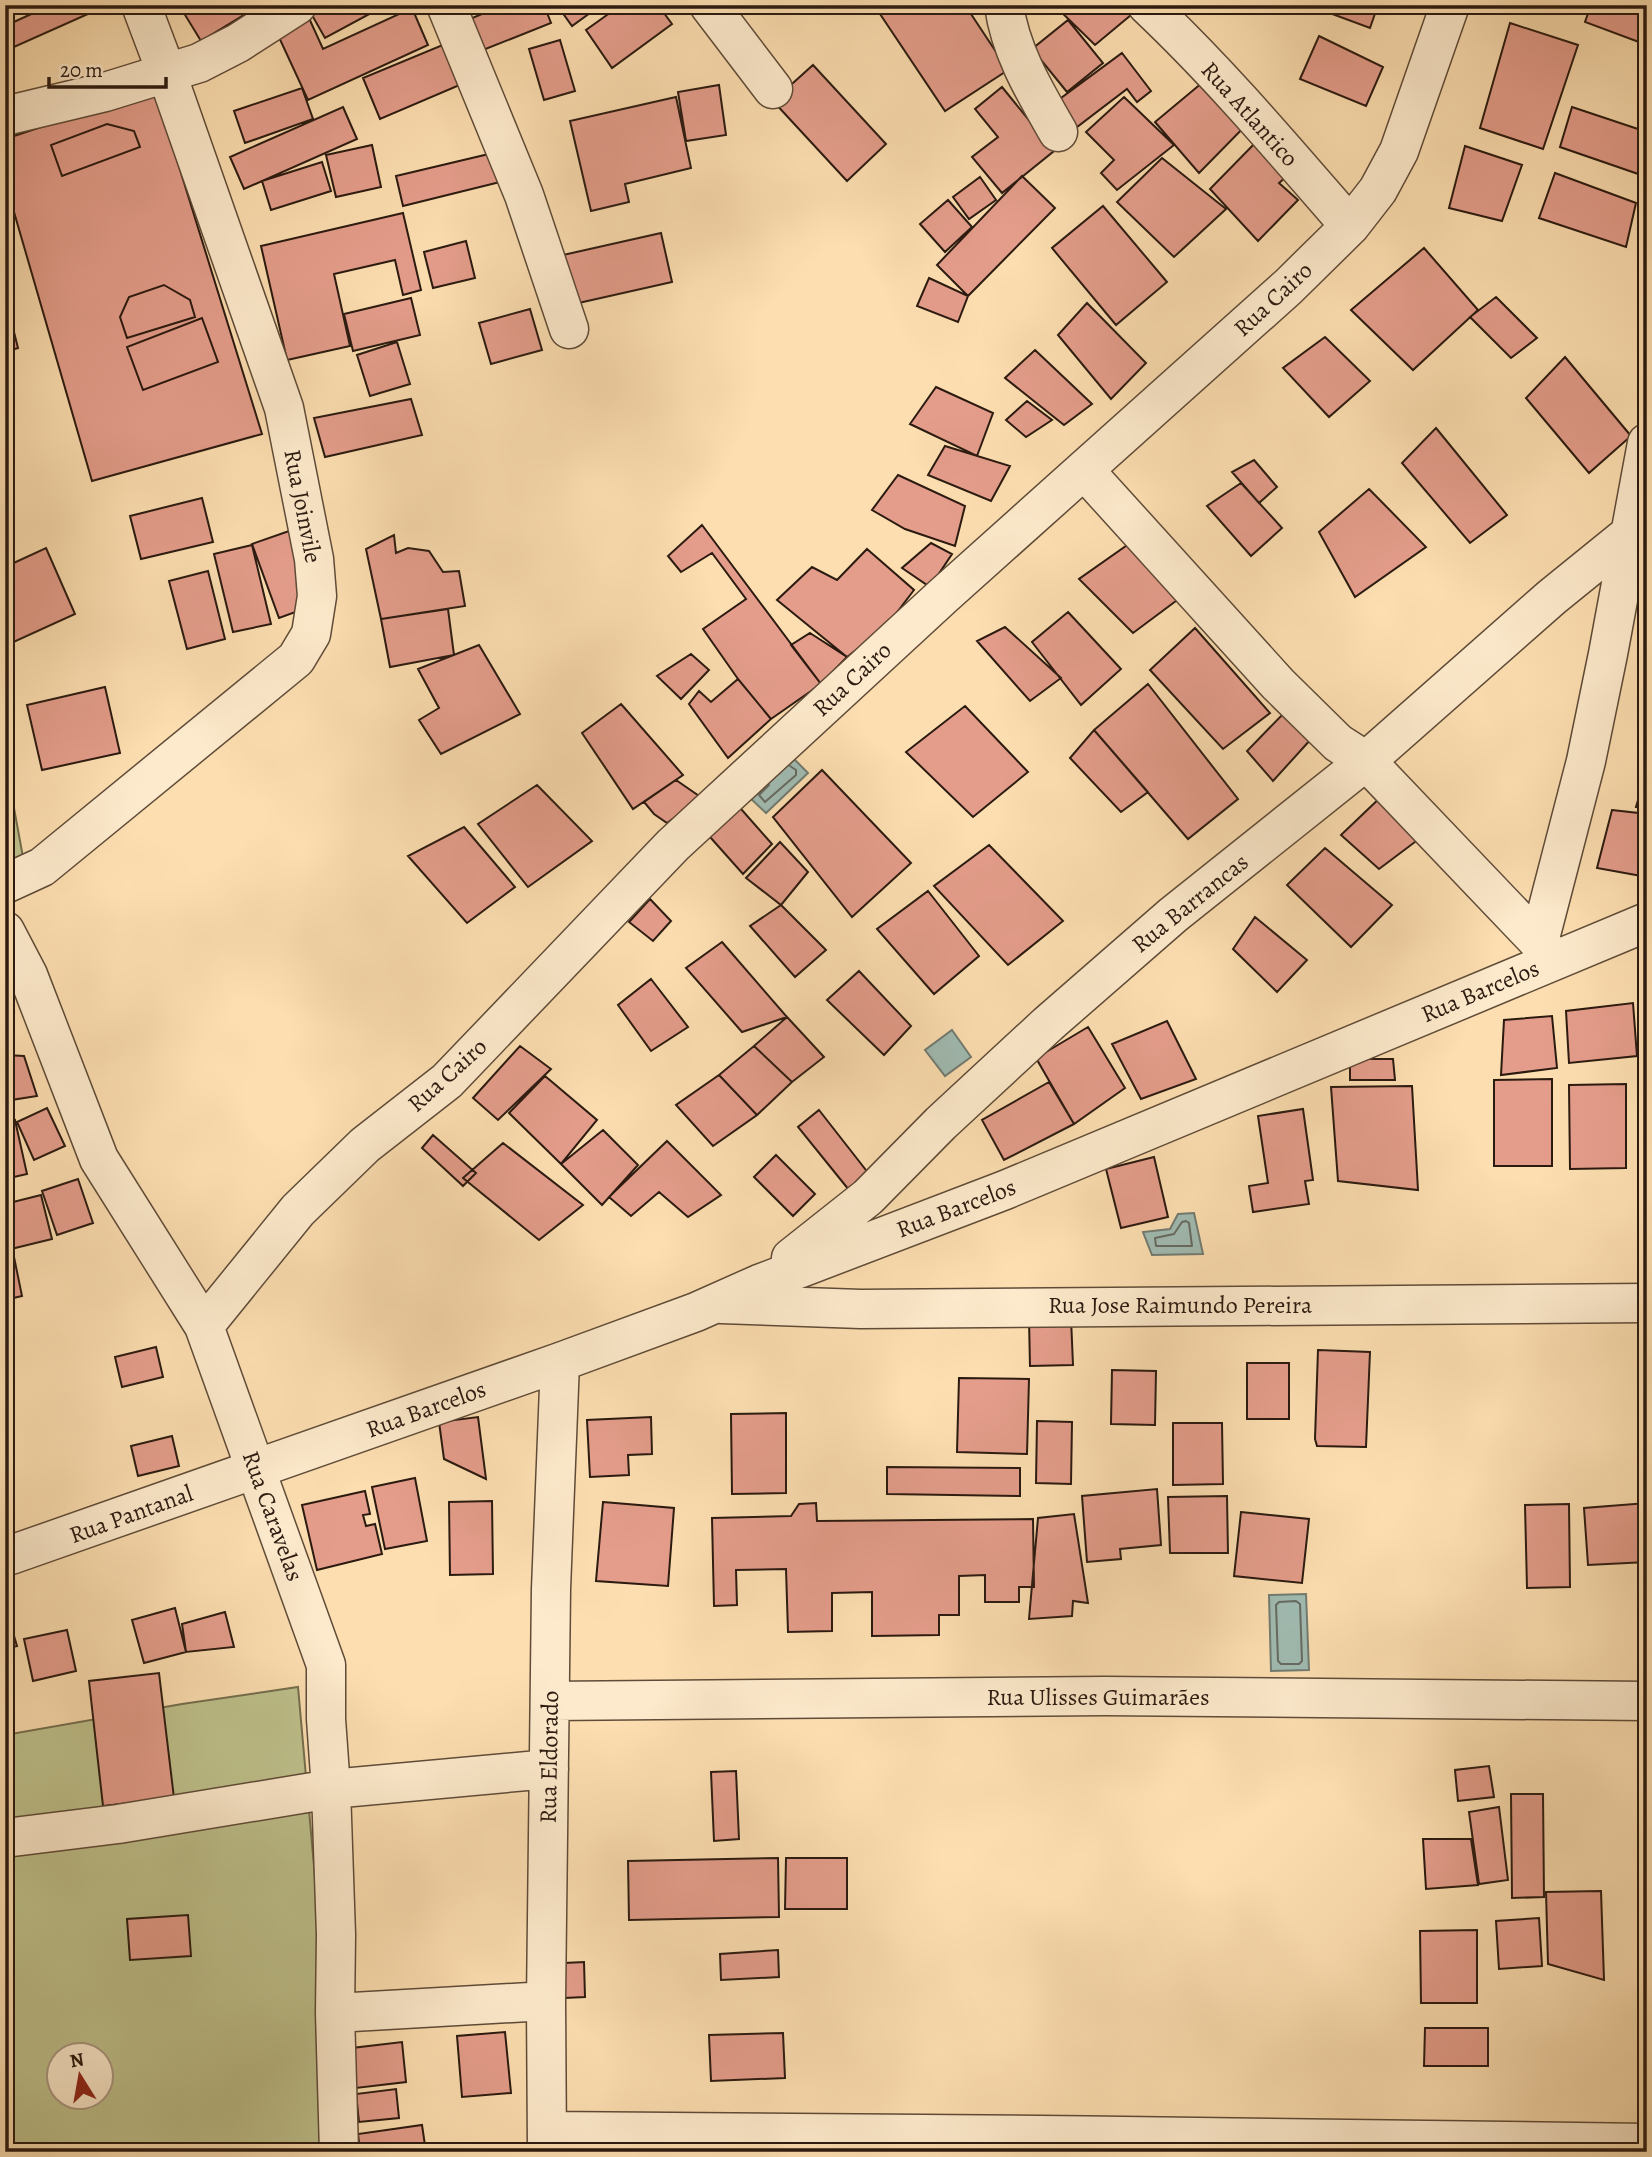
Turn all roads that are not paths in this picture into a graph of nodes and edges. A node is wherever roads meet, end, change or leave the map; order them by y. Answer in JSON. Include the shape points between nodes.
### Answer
{"nodes":[{"id":1,"x":141,"y":5,"type":"edge"},
{"id":2,"x":298,"y":5,"type":"edge"},
{"id":3,"x":446,"y":5,"type":"edge"},
{"id":4,"x":709,"y":5,"type":"edge"},
{"id":5,"x":1147,"y":5,"type":"edge"},
{"id":6,"x":1450,"y":5,"type":"edge"},
{"id":7,"x":1004,"y":6,"type":"edge"},
{"id":8,"x":167,"y":74,"type":"junction"},
{"id":9,"x":773,"y":89,"type":"dead end"},
{"id":10,"x":5,"y":116,"type":"edge"},
{"id":11,"x":1058,"y":132,"type":"dead end"},
{"id":12,"x":1350,"y":226,"type":"junction"},
{"id":13,"x":569,"y":329,"type":"dead end"},
{"id":14,"x":1647,"y":443,"type":"edge"},
{"id":15,"x":1085,"y":471,"type":"junction"},
{"id":16,"x":1631,"y":533,"type":"junction"},
{"id":17,"x":1366,"y":761,"type":"junction"},
{"id":18,"x":5,"y":884,"type":"edge"},
{"id":19,"x":1647,"y":922,"type":"edge"},
{"id":20,"x":5,"y":931,"type":"edge"},
{"id":21,"x":1547,"y":951,"type":"junction"},
{"id":22,"x":759,"y":1284,"type":"junction"},
{"id":23,"x":1647,"y":1303,"type":"edge"},
{"id":24,"x":713,"y":1304,"type":"junction"},
{"id":25,"x":204,"y":1326,"type":"junction"},
{"id":26,"x":560,"y":1362,"type":"junction"},
{"id":27,"x":256,"y":1469,"type":"junction"},
{"id":28,"x":5,"y":1557,"type":"edge"},
{"id":29,"x":550,"y":1701,"type":"junction"},
{"id":30,"x":1647,"y":1701,"type":"edge"},
{"id":31,"x":550,"y":1769,"type":"junction"},
{"id":32,"x":331,"y":1789,"type":"junction"},
{"id":33,"x":5,"y":1838,"type":"edge"},
{"id":34,"x":546,"y":2001,"type":"junction"},
{"id":35,"x":335,"y":2013,"type":"junction"},
{"id":36,"x":547,"y":2142,"type":"edge"},
{"id":37,"x":1647,"y":2143,"type":"edge"},
{"id":38,"x":339,"y":2152,"type":"edge"}],
"edges":[{"from":1,"to":8,"type":"street","name":"Rua Joinvile"},
{"from":2,"to":8,"type":"street","via":[[238,43]]},
{"from":3,"to":13,"type":"street","via":[[524,195]]},
{"from":4,"to":9,"type":"street"},
{"from":5,"to":12,"type":"street","name":"Rua Atlantico","via":[[1255,116]]},
{"from":6,"to":12,"type":"street","name":"Rua Cairo","via":[[1399,151],[1378,190]]},
{"from":7,"to":11,"type":"street","via":[[1010,36]]},
{"from":8,"to":10,"type":"street"},
{"from":8,"to":18,"type":"street","name":"Rua Joinvile","via":[[284,408],[314,559],[317,596],[311,634],[296,659],[52,859]]},
{"from":12,"to":15,"type":"street","name":"Rua Cairo"},
{"from":14,"to":16,"type":"street","name":"Rua Barcelos"},
{"from":15,"to":17,"type":"street","via":[[1278,684],[1338,743]]},
{"from":15,"to":25,"type":"street","name":"Rua Cairo","via":[[673,845],[447,1081],[365,1145],[298,1210]]},
{"from":16,"to":17,"type":"street","name":"Rua Barrancas"},
{"from":16,"to":21,"type":"street","name":"Rua Barcelos"},
{"from":17,"to":21,"type":"street"},
{"from":17,"to":22,"type":"street","name":"Rua Barrancas","via":[[1173,915],[1048,1024],[869,1197]]},
{"from":19,"to":21,"type":"street","name":"Rua Barcelos"},
{"from":20,"to":25,"type":"street","name":"Rua Caravelas","via":[[28,975],[99,1159]]},
{"from":21,"to":22,"type":"street","name":"Rua Barcelos","via":[[1005,1190]]},
{"from":22,"to":24,"type":"street","name":"Rua Barcelos"},
{"from":23,"to":24,"type":"street","name":"Rua Jose Raimundo Pereira","via":[[861,1308]]},
{"from":24,"to":26,"type":"street","name":"Rua Barcelos"},
{"from":25,"to":27,"type":"street","name":"Rua Caravelas"},
{"from":26,"to":27,"type":"street","name":"Rua Barcelos"},
{"from":26,"to":29,"type":"street","name":"Rua Eldorado"},
{"from":27,"to":28,"type":"street","name":"Rua Pantanal"},
{"from":27,"to":32,"type":"street","name":"Rua Caravelas","via":[[326,1665]]},
{"from":29,"to":30,"type":"street","name":"Rua Ulisses Guimarães","via":[[1119,1696]]},
{"from":29,"to":31,"type":"street","name":"Rua Eldorado"},
{"from":31,"to":32,"type":"street"},
{"from":31,"to":34,"type":"street","name":"Rua Eldorado"},
{"from":32,"to":33,"type":"street"},
{"from":32,"to":35,"type":"street","name":"Rua Caravelas"},
{"from":34,"to":35,"type":"street"},
{"from":34,"to":36,"type":"street","name":"Rua Eldorado"},
{"from":35,"to":38,"type":"street","name":"Rua Caravelas"},
{"from":36,"to":37,"type":"street","via":[[1128,2134]]}]}
